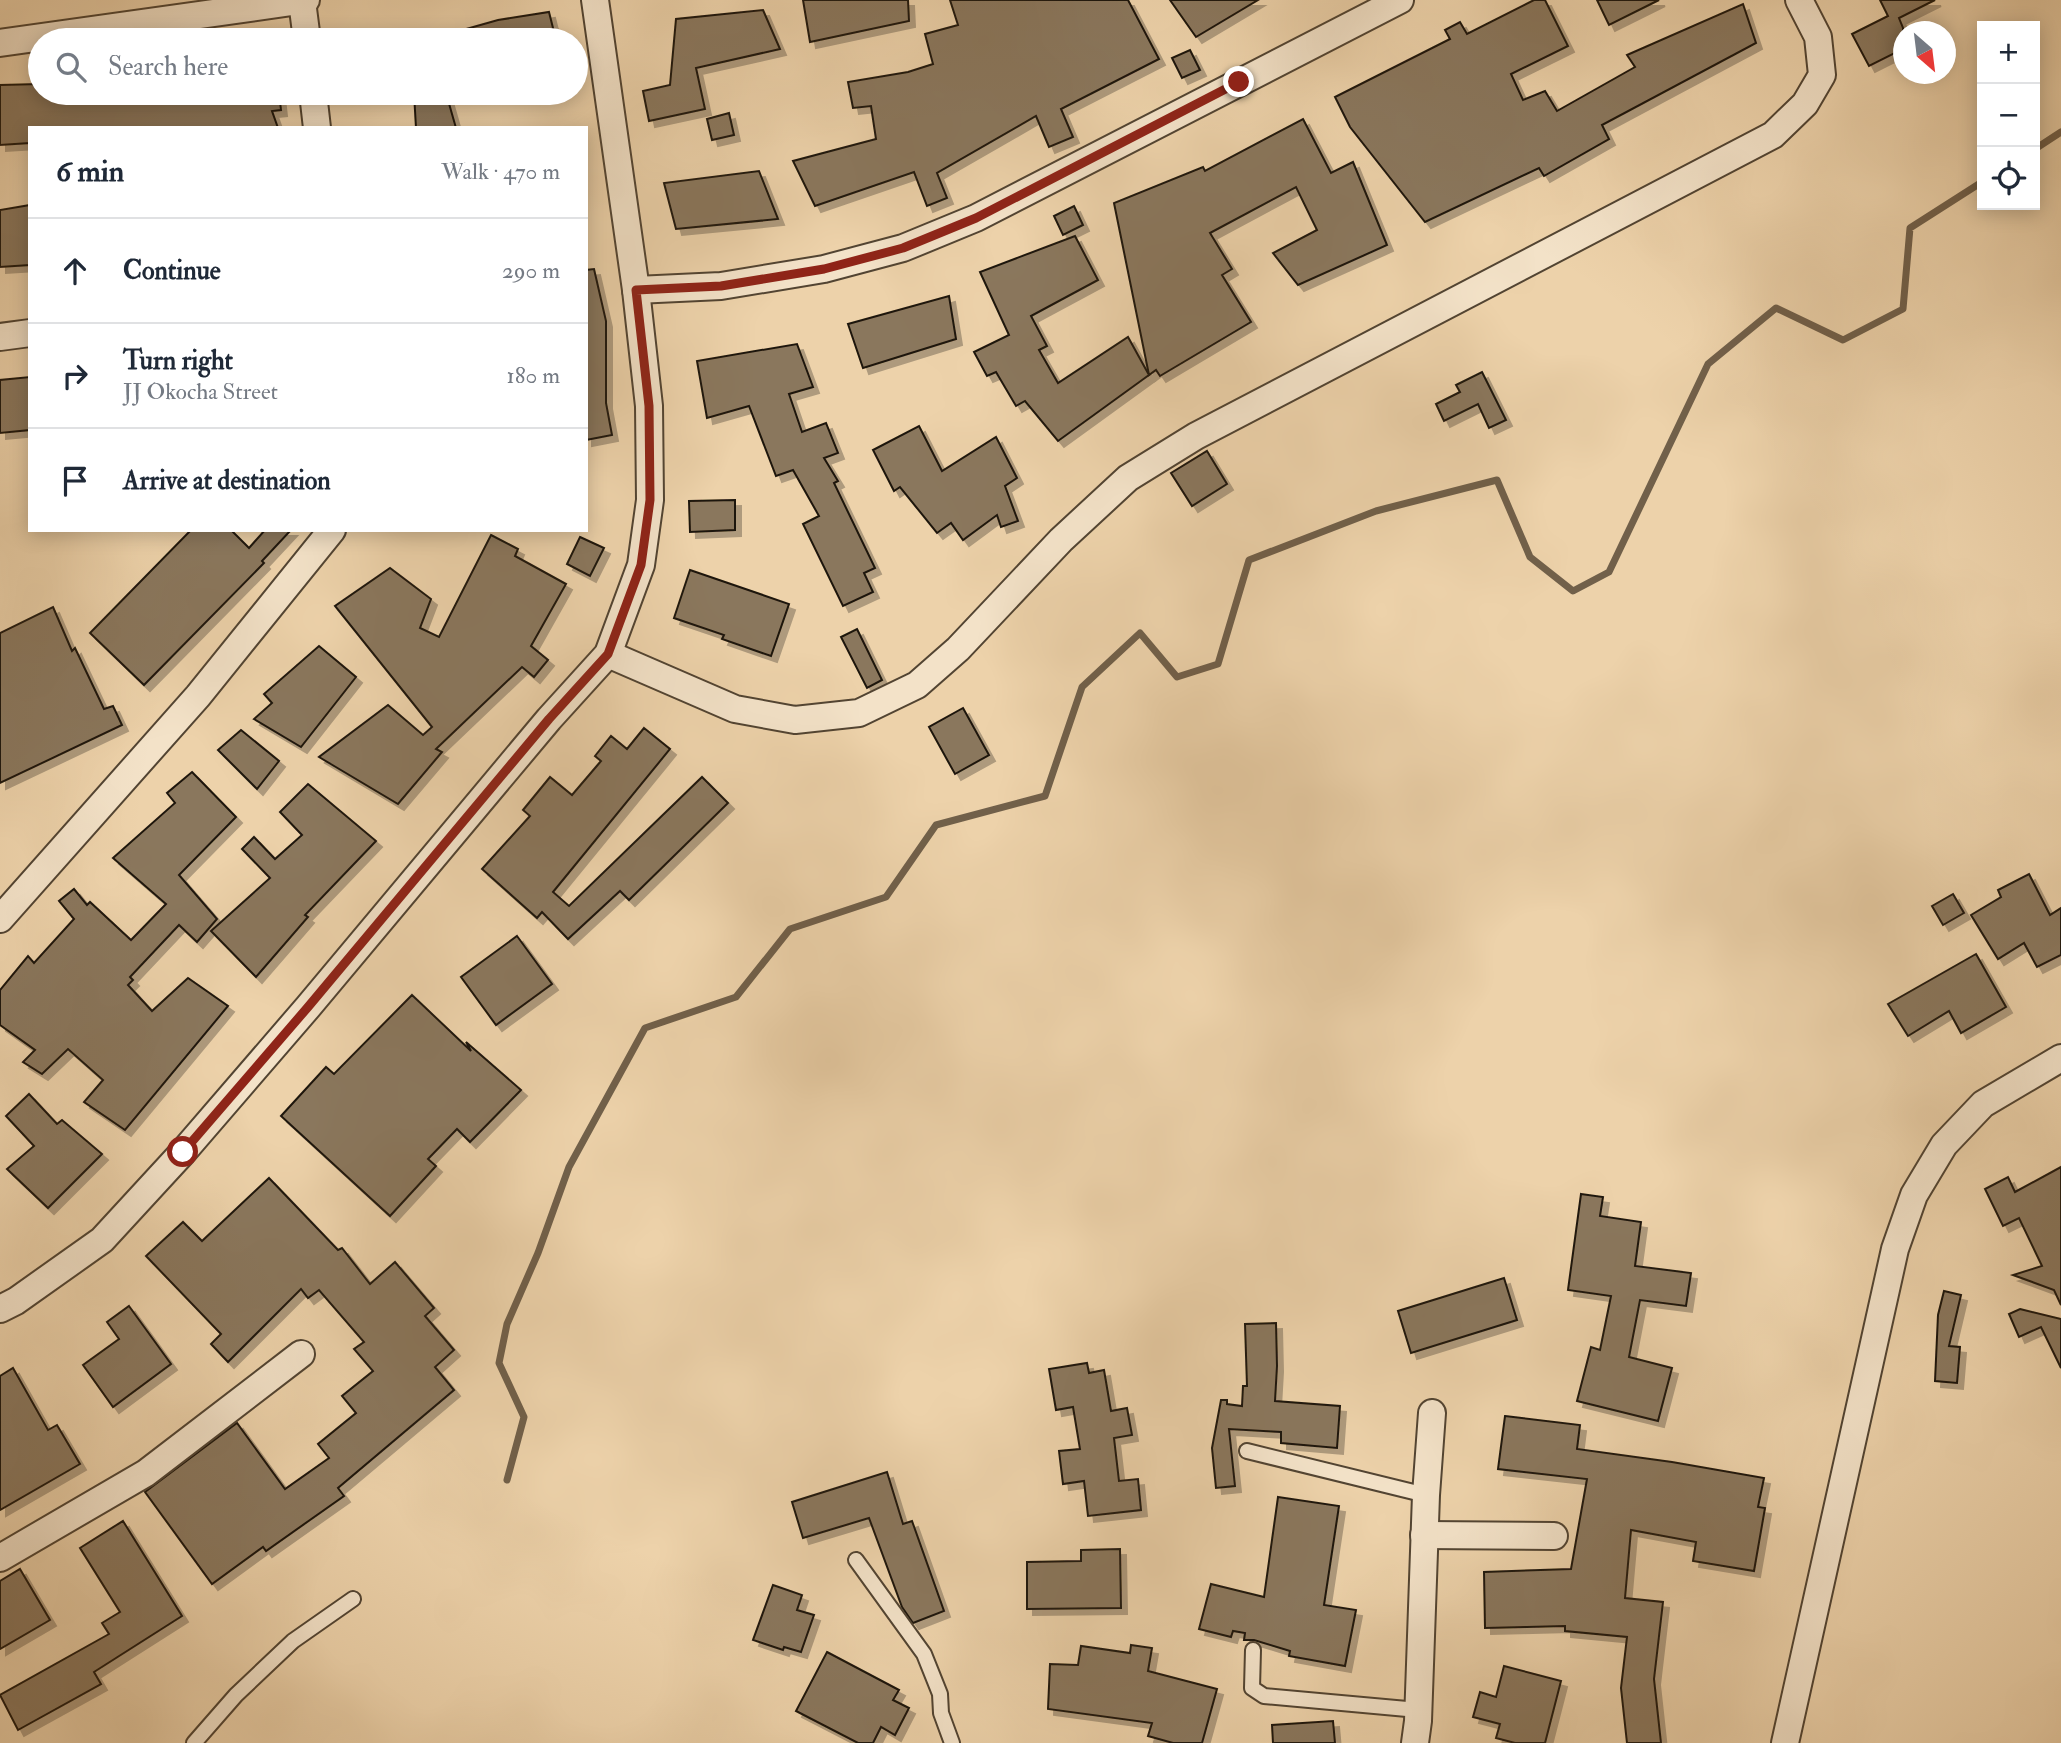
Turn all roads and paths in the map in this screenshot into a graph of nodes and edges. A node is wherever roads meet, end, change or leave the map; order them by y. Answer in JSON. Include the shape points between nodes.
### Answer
{"nodes":[{"id":1,"x":304,"y":0,"type":"edge"},
{"id":2,"x":595,"y":0,"type":"edge"},
{"id":3,"x":1400,"y":0,"type":"edge"},
{"id":4,"x":1799,"y":0,"type":"edge"},
{"id":5,"x":106,"y":28,"type":"edge"},
{"id":6,"x":306,"y":28,"type":"edge"},
{"id":7,"x":28,"y":39,"type":"edge"},
{"id":8,"x":0,"y":43,"type":"edge"},
{"id":9,"x":314,"y":105,"type":"edge"},
{"id":10,"x":317,"y":126,"type":"edge"},
{"id":11,"x":636,"y":290,"type":"junction"},
{"id":12,"x":28,"y":333,"type":"edge"},
{"id":13,"x":0,"y":337,"type":"edge"},
{"id":14,"x":330,"y":532,"type":"edge"},
{"id":15,"x":608,"y":654,"type":"junction"},
{"id":16,"x":2,"y":912,"type":"edge"},
{"id":17,"x":2061,"y":1058,"type":"edge"},
{"id":18,"x":0,"y":1309,"type":"edge"},
{"id":19,"x":301,"y":1354,"type":"dead end"},
{"id":20,"x":1432,"y":1413,"type":"dead end"},
{"id":21,"x":1247,"y":1451,"type":"dead end"},
{"id":22,"x":1426,"y":1495,"type":"junction"},
{"id":23,"x":1424,"y":1535,"type":"junction"},
{"id":24,"x":1554,"y":1536,"type":"dead end"},
{"id":25,"x":0,"y":1558,"type":"edge"},
{"id":26,"x":856,"y":1560,"type":"dead end"},
{"id":27,"x":353,"y":1599,"type":"dead end"},
{"id":28,"x":1253,"y":1650,"type":"dead end"},
{"id":29,"x":1418,"y":1710,"type":"junction"},
{"id":30,"x":194,"y":1743,"type":"edge"},
{"id":31,"x":952,"y":1743,"type":"edge"},
{"id":32,"x":1415,"y":1743,"type":"edge"},
{"id":33,"x":1785,"y":1743,"type":"edge"}],
"edges":[{"from":1,"to":5,"type":"street"},
{"from":1,"to":6,"type":"street"},
{"from":2,"to":11,"type":"street"},
{"from":3,"to":11,"type":"street","via":[[976,218],[903,248],[824,269],[721,286]]},
{"from":4,"to":15,"type":"street","via":[[1818,37],[1822,75],[1805,104],[1773,135],[1196,436],[1128,478],[917,685],[859,713],[795,720],[734,709]]},
{"from":7,"to":8,"type":"street"},
{"from":9,"to":10,"type":"street"},
{"from":11,"to":15,"type":"street","via":[[649,406],[650,500],[641,565]]},
{"from":12,"to":13,"type":"street"},
{"from":14,"to":16,"type":"street","via":[[198,696]]},
{"from":15,"to":18,"type":"street","via":[[183,1152],[102,1240]]},
{"from":17,"to":33,"type":"street","via":[[1983,1104],[1944,1144],[1914,1195],[1895,1249]]},
{"from":19,"to":25,"type":"street","via":[[146,1473]]},
{"from":20,"to":22,"type":"street"},
{"from":21,"to":22,"type":"lane"},
{"from":22,"to":23,"type":"street"},
{"from":23,"to":24,"type":"street"},
{"from":23,"to":29,"type":"street"},
{"from":26,"to":31,"type":"lane","via":[[924,1654]]},
{"from":27,"to":30,"type":"lane","via":[[293,1641]]},
{"from":28,"to":29,"type":"lane","via":[[1252,1688],[1264,1696]]},
{"from":29,"to":32,"type":"street"}]}
